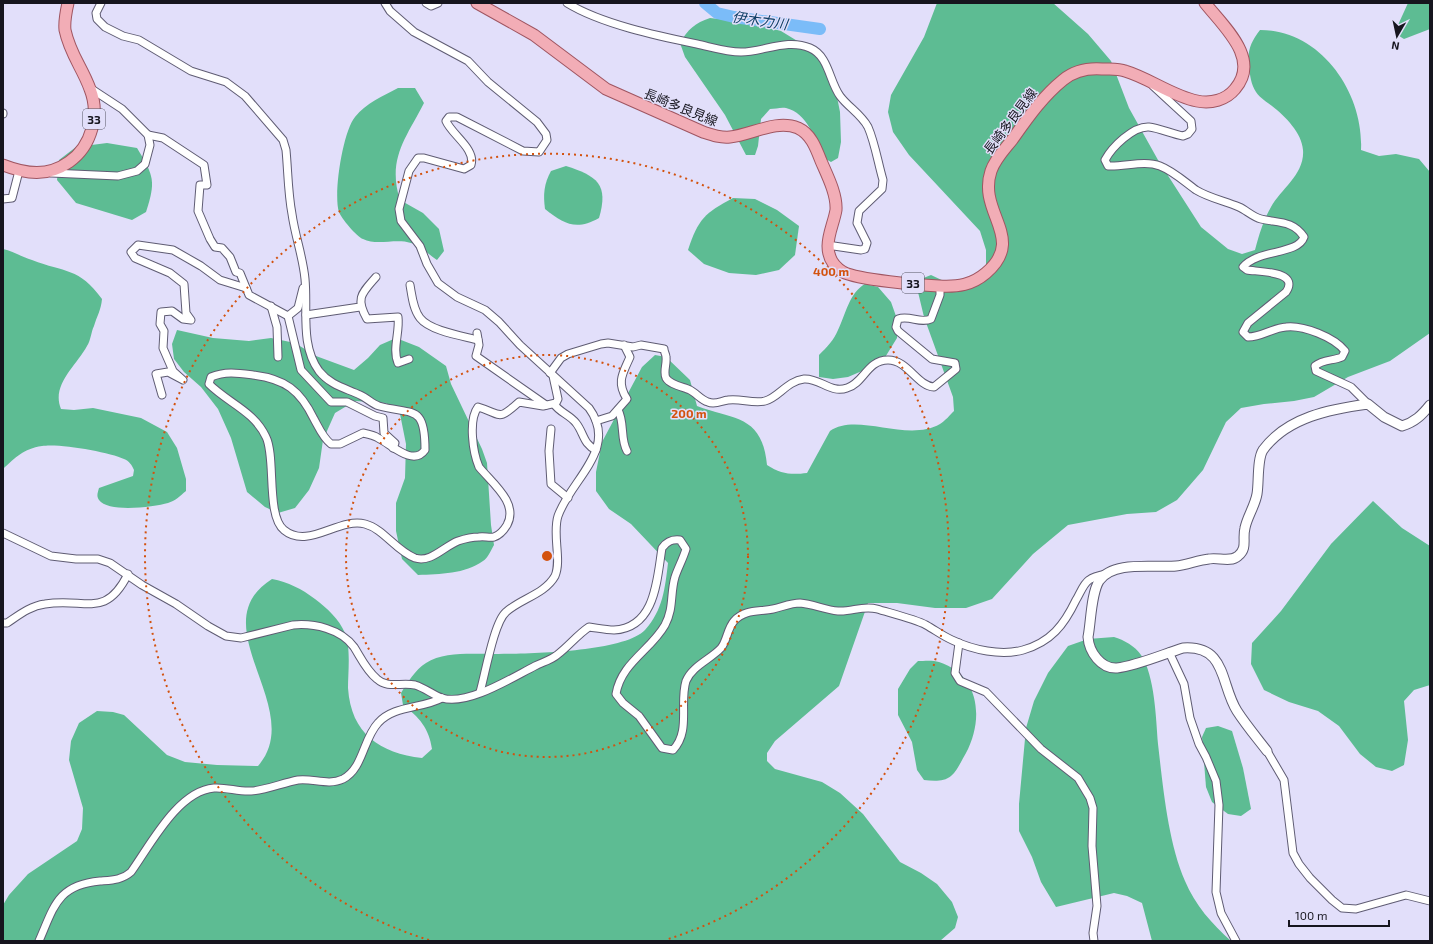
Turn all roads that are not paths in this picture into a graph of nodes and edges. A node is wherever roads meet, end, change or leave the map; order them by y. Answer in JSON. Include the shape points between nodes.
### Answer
{"nodes":[{"id":1,"x":68,"y":3,"type":"edge"},
{"id":2,"x":101,"y":3,"type":"edge"},
{"id":3,"x":385,"y":3,"type":"edge"},
{"id":4,"x":426,"y":3,"type":"edge"},
{"id":5,"x":438,"y":3,"type":"edge"},
{"id":6,"x":477,"y":3,"type":"edge"},
{"id":7,"x":567,"y":3,"type":"edge"},
{"id":8,"x":1205,"y":3,"type":"edge"},
{"id":9,"x":1146,"y":80,"type":"junction"},
{"id":10,"x":90,"y":88,"type":"junction"},
{"id":11,"x":148,"y":135,"type":"junction"},
{"id":12,"x":3,"y":165,"type":"edge"},
{"id":13,"x":19,"y":171,"type":"junction"},
{"id":14,"x":44,"y":173,"type":"junction"},
{"id":15,"x":3,"y":199,"type":"edge"},
{"id":16,"x":827,"y":245,"type":"junction"},
{"id":17,"x":376,"y":277,"type":"dead end"},
{"id":18,"x":305,"y":280,"type":"junction"},
{"id":19,"x":410,"y":285,"type":"dead end"},
{"id":20,"x":940,"y":286,"type":"junction"},
{"id":21,"x":246,"y":288,"type":"junction"},
{"id":22,"x":271,"y":306,"type":"junction"},
{"id":23,"x":360,"y":307,"type":"junction"},
{"id":24,"x":306,"y":314,"type":"junction"},
{"id":25,"x":288,"y":316,"type":"junction"},
{"id":26,"x":624,"y":345,"type":"junction"},
{"id":27,"x":278,"y":357,"type":"dead end"},
{"id":28,"x":409,"y":359,"type":"dead end"},
{"id":29,"x":552,"y":375,"type":"junction"},
{"id":30,"x":162,"y":395,"type":"dead end"},
{"id":31,"x":554,"y":404,"type":"junction"},
{"id":32,"x":1368,"y":404,"type":"junction"},
{"id":33,"x":546,"y":405,"type":"junction"},
{"id":34,"x":1430,"y":405,"type":"edge"},
{"id":35,"x":618,"y":410,"type":"junction"},
{"id":36,"x":596,"y":421,"type":"junction"},
{"id":37,"x":551,"y":429,"type":"dead end"},
{"id":38,"x":393,"y":448,"type":"junction"},
{"id":39,"x":596,"y":450,"type":"junction"},
{"id":40,"x":627,"y":451,"type":"dead end"},
{"id":41,"x":568,"y":498,"type":"junction"},
{"id":42,"x":3,"y":533,"type":"edge"},
{"id":43,"x":1107,"y":573,"type":"junction"},
{"id":44,"x":128,"y":574,"type":"junction"},
{"id":45,"x":3,"y":623,"type":"edge"},
{"id":46,"x":959,"y":643,"type":"junction"},
{"id":47,"x":1169,"y":652,"type":"junction"},
{"id":48,"x":480,"y":692,"type":"junction"},
{"id":49,"x":442,"y":698,"type":"junction"},
{"id":50,"x":1267,"y":751,"type":"joint"},
{"id":51,"x":1430,"y":901,"type":"edge"},
{"id":52,"x":39,"y":941,"type":"edge"},
{"id":53,"x":1094,"y":941,"type":"edge"},
{"id":54,"x":1236,"y":941,"type":"edge"}],
"edges":[{"from":1,"to":10,"type":"main road","number":"33","via":[[65,28],[69,44]]},
{"from":2,"to":18,"type":"street","via":[[96,13],[97,19],[106,27],[123,36],[139,40],[191,71],[226,82],[245,96],[283,140],[292,213]]},
{"from":3,"to":29,"type":"street","via":[[390,11],[414,32],[468,61],[546,134],[547,140],[539,152],[523,151],[457,117],[449,117],[446,121],[449,129],[470,152],[471,165],[464,169],[418,158],[409,171],[399,209],[402,221],[420,246],[438,283],[457,297],[485,310]]},
{"from":4,"to":5,"type":"street","via":[[431,6]]},
{"from":6,"to":16,"type":"main road","name":"長崎多良見線","via":[[534,34],[606,89],[702,132],[718,137],[731,137],[780,126],[792,127],[806,133],[818,154],[836,207]]},
{"from":7,"to":16,"type":"street","via":[[587,14],[645,32],[702,45],[741,52],[790,44],[810,48],[818,53],[825,61],[840,95],[868,128],[883,180],[882,189],[859,211],[857,223],[867,243],[865,249]]},
{"from":8,"to":9,"type":"main road","name":"長崎多良見線","number":"33","via":[[1236,41],[1243,54],[1245,73],[1241,83],[1227,96],[1208,102],[1194,101]]},
{"from":9,"to":20,"type":"main road","name":"長崎多良見線","number":"33","via":[[1123,70],[1094,68],[1080,71],[1064,79],[1051,91],[1021,127],[991,171],[989,199],[1004,245],[1000,258],[978,280],[965,286]]},
{"from":9,"to":32,"type":"street","via":[[1191,121],[1192,129],[1183,136],[1146,127],[1125,136],[1105,160],[1108,166],[1160,166],[1216,200],[1238,207],[1260,219],[1288,223],[1300,231],[1304,237],[1296,246],[1264,254],[1248,261],[1242,267],[1285,276],[1290,286],[1248,323],[1243,332],[1248,337],[1258,337],[1288,326],[1309,330],[1340,344],[1345,350],[1342,357],[1321,361],[1315,366],[1316,371],[1351,387]]},
{"from":10,"to":11,"type":"street","via":[[122,109]]},
{"from":10,"to":14,"type":"main road","number":"33","via":[[94,124],[89,138],[82,150],[63,167]]},
{"from":11,"to":14,"type":"street","via":[[150,145],[145,164],[129,175]]},
{"from":11,"to":21,"type":"street","via":[[163,138],[204,165],[207,185],[200,185],[198,211],[210,239],[215,247],[222,248],[230,256]]},
{"from":12,"to":13,"type":"main road","number":"33"},
{"from":13,"to":14,"type":"main road","number":"33"},
{"from":13,"to":15,"type":"street","via":[[12,198]]},
{"from":16,"to":20,"type":"main road","name":"長崎多良見線","number":"33","via":[[829,258],[845,273]]},
{"from":17,"to":23,"type":"street","via":[[363,292]]},
{"from":18,"to":24,"type":"street"},
{"from":18,"to":25,"type":"street","via":[[298,308]]},
{"from":19,"to":33,"type":"street","via":[[414,306],[420,318],[433,326],[478,336],[476,356]]},
{"from":20,"to":26,"type":"street","via":[[940,295],[931,319],[926,321],[904,317],[898,319],[896,328],[932,359],[955,363],[956,369],[934,387],[928,386],[904,365],[888,360],[873,364],[855,384],[841,390],[805,379],[787,386],[767,401],[741,399],[708,402],[692,391],[668,381],[665,377],[664,348]]},
{"from":21,"to":22,"type":"street","via":[[249,295]]},
{"from":21,"to":30,"type":"street","via":[[220,280],[173,250],[138,245],[131,252],[136,258],[170,274],[184,284],[186,314],[191,320],[183,319],[172,311],[161,312],[160,324],[164,331],[163,348],[173,371],[183,380],[168,372],[156,374]]},
{"from":22,"to":25,"type":"street"},
{"from":22,"to":27,"type":"street","via":[[277,327]]},
{"from":23,"to":24,"type":"street"},
{"from":23,"to":28,"type":"street","via":[[367,319],[398,317],[395,356],[398,363]]},
{"from":24,"to":38,"type":"street","via":[[310,355],[324,376],[339,387],[361,395],[377,406],[409,410],[422,423],[425,450],[422,454],[415,457]]},
{"from":25,"to":38,"type":"street","via":[[301,370],[331,402],[347,402],[383,418],[384,433],[395,443]]},
{"from":26,"to":29,"type":"street","via":[[601,344],[568,354],[562,358]]},
{"from":26,"to":35,"type":"street","via":[[630,357],[622,375],[620,389],[627,398]]},
{"from":29,"to":31,"type":"street","via":[[558,399]]},
{"from":29,"to":36,"type":"street","via":[[589,408]]},
{"from":31,"to":33,"type":"street"},
{"from":31,"to":39,"type":"street","via":[[577,424],[585,441]]},
{"from":32,"to":34,"type":"street","via":[[1384,417],[1402,426],[1412,423]]},
{"from":32,"to":43,"type":"street","via":[[1318,413],[1277,436],[1263,450],[1257,496],[1244,533],[1244,549],[1235,558],[1201,560],[1177,566],[1122,568]]},
{"from":33,"to":38,"type":"street","via":[[519,402],[502,416],[478,407],[473,413],[476,460],[509,504],[508,522],[504,530],[496,536],[460,540],[426,559],[414,557],[365,524],[351,523],[301,537],[283,530],[274,501],[267,438],[251,415],[218,394],[208,383],[211,377],[220,373],[238,373],[279,380],[301,396],[320,431],[331,444],[340,444],[363,433],[377,437]]},
{"from":35,"to":36,"type":"street","via":[[612,416]]},
{"from":35,"to":40,"type":"street"},
{"from":36,"to":39,"type":"street","via":[[599,433]]},
{"from":37,"to":41,"type":"street","via":[[551,484]]},
{"from":39,"to":41,"type":"street"},
{"from":41,"to":48,"type":"street","via":[[558,517],[555,536],[555,575],[546,586],[505,612],[499,623]]},
{"from":42,"to":44,"type":"street","via":[[51,556],[98,559]]},
{"from":43,"to":46,"type":"street","via":[[1090,579],[1085,584],[1061,627],[1044,641],[1008,653],[988,651]]},
{"from":43,"to":47,"type":"street","via":[[1095,590],[1088,637],[1095,657],[1102,663],[1116,668]]},
{"from":44,"to":45,"type":"street","via":[[120,588],[107,601],[87,604],[47,603],[35,606]]},
{"from":44,"to":49,"type":"street","via":[[226,636],[241,638],[301,624],[327,629],[347,639],[368,670],[384,684],[414,685]]},
{"from":46,"to":48,"type":"street","via":[[925,624],[877,609],[862,607],[840,611],[800,603],[749,611],[734,621],[722,647],[695,669],[687,680],[684,727],[680,743],[673,750],[662,748],[639,716],[622,703],[616,694],[621,677],[664,626],[670,614],[675,578],[686,549],[680,540],[674,539],[662,548],[655,596],[646,613],[635,622],[614,630],[589,627],[551,659]]},
{"from":46,"to":53,"type":"street","via":[[955,673],[960,681],[986,692],[1041,749],[1078,778],[1090,798],[1093,808],[1092,846],[1098,906]]},
{"from":47,"to":50,"type":"street","via":[[1193,647],[1214,657],[1222,669],[1237,711]]},
{"from":47,"to":54,"type":"street","via":[[1184,684],[1190,718],[1199,744],[1216,781],[1219,805],[1216,892],[1221,913]]},
{"from":48,"to":49,"type":"street","via":[[458,699]]},
{"from":49,"to":52,"type":"street","via":[[387,715],[377,724],[355,769],[344,779],[331,782],[286,782],[249,791],[215,788],[199,791],[190,796],[172,815],[132,872],[125,877],[88,882],[69,890],[59,898]]},
{"from":50,"to":51,"type":"street","via":[[1284,780],[1293,853],[1332,900],[1342,908],[1356,909],[1406,895]]}]}
